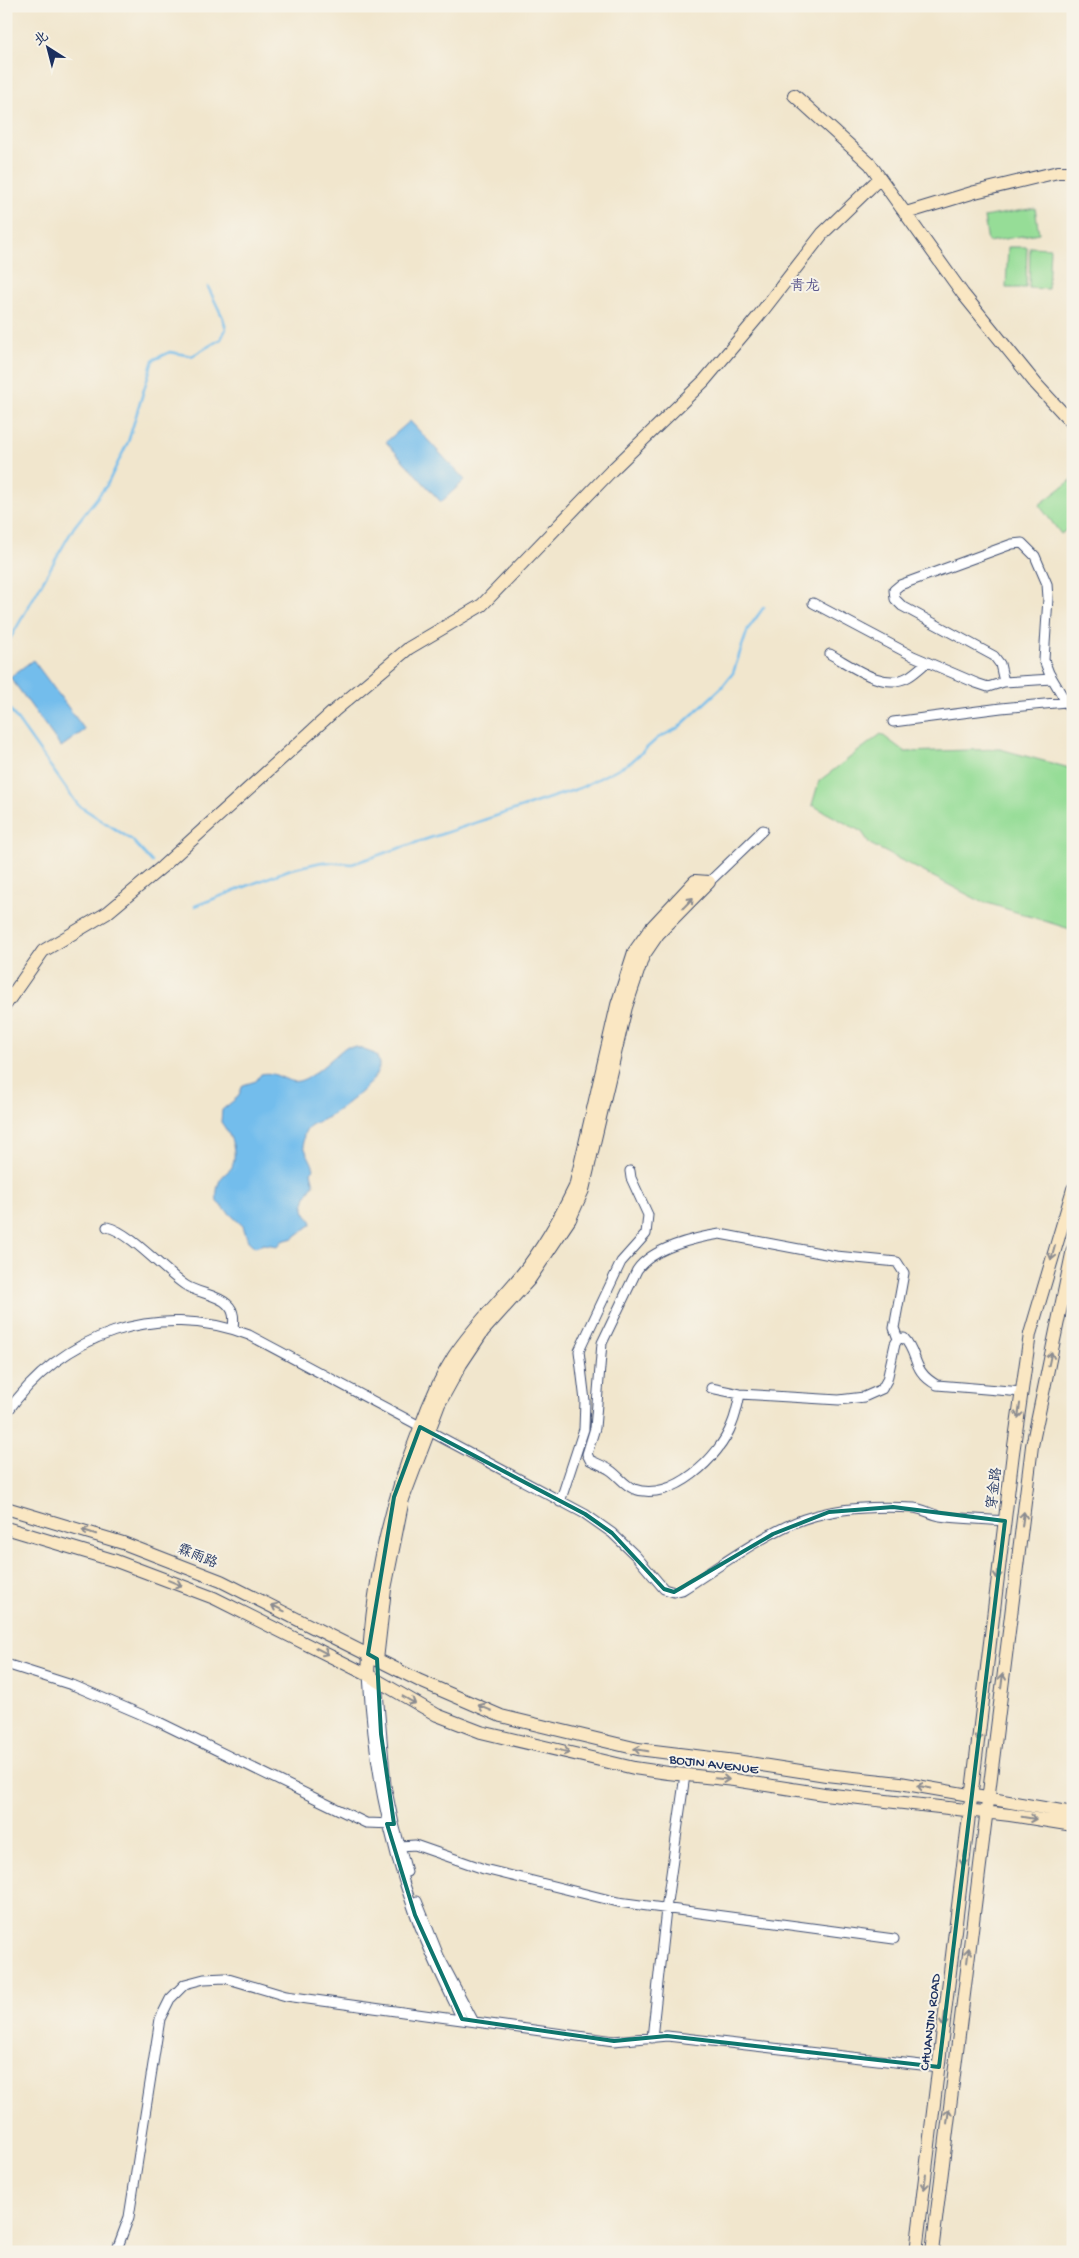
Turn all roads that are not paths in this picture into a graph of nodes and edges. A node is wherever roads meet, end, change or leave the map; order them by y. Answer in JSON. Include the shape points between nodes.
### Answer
{"nodes":[{"id":1,"x":794,"y":95,"type":"dead end"},
{"id":2,"x":1073,"y":172,"type":"edge"},
{"id":3,"x":880,"y":178,"type":"junction"},
{"id":4,"x":906,"y":213,"type":"junction"},
{"id":5,"x":1073,"y":424,"type":"edge"},
{"id":6,"x":813,"y":603,"type":"dead end"},
{"id":7,"x":830,"y":654,"type":"dead end"},
{"id":8,"x":927,"y":662,"type":"junction"},
{"id":9,"x":1052,"y":679,"type":"junction"},
{"id":10,"x":1004,"y":682,"type":"junction"},
{"id":11,"x":1066,"y":702,"type":"junction"},
{"id":12,"x":1073,"y":712,"type":"edge"},
{"id":13,"x":892,"y":722,"type":"dead end"},
{"id":14,"x":763,"y":830,"type":"dead end"},
{"id":15,"x":709,"y":882,"type":"joint"},
{"id":16,"x":6,"y":1004,"type":"edge"},
{"id":17,"x":630,"y":1171,"type":"dead end"},
{"id":18,"x":1073,"y":1189,"type":"edge"},
{"id":19,"x":107,"y":1227,"type":"dead end"},
{"id":20,"x":1073,"y":1249,"type":"edge"},
{"id":21,"x":233,"y":1329,"type":"junction"},
{"id":22,"x":898,"y":1339,"type":"junction"},
{"id":23,"x":710,"y":1388,"type":"dead end"},
{"id":24,"x":1022,"y":1392,"type":"junction"},
{"id":25,"x":740,"y":1394,"type":"junction"},
{"id":26,"x":6,"y":1414,"type":"edge"},
{"id":27,"x":424,"y":1429,"type":"junction"},
{"id":28,"x":560,"y":1502,"type":"junction"},
{"id":29,"x":6,"y":1508,"type":"edge"},
{"id":30,"x":1004,"y":1521,"type":"junction"},
{"id":31,"x":6,"y":1528,"type":"edge"},
{"id":32,"x":372,"y":1656,"type":"junction"},
{"id":33,"x":6,"y":1664,"type":"edge"},
{"id":34,"x":372,"y":1678,"type":"junction"},
{"id":35,"x":685,"y":1775,"type":"junction"},
{"id":36,"x":972,"y":1796,"type":"junction"},
{"id":37,"x":987,"y":1798,"type":"junction"},
{"id":38,"x":970,"y":1811,"type":"junction"},
{"id":39,"x":985,"y":1812,"type":"junction"},
{"id":40,"x":1073,"y":1813,"type":"edge"},
{"id":41,"x":390,"y":1824,"type":"junction"},
{"id":42,"x":1073,"y":1825,"type":"edge"},
{"id":43,"x":400,"y":1846,"type":"junction"},
{"id":44,"x":666,"y":1909,"type":"junction"},
{"id":45,"x":894,"y":1939,"type":"dead end"},
{"id":46,"x":462,"y":2018,"type":"junction"},
{"id":47,"x":473,"y":2020,"type":"junction"},
{"id":48,"x":652,"y":2038,"type":"junction"},
{"id":49,"x":939,"y":2067,"type":"junction"},
{"id":50,"x":116,"y":2252,"type":"edge"},
{"id":51,"x":916,"y":2252,"type":"edge"},
{"id":52,"x":932,"y":2252,"type":"edge"}],
"edges":[{"from":1,"to":3,"type":"main road","via":[[870,164]]},
{"from":2,"to":4,"type":"main road","via":[[1058,172],[974,192]]},
{"from":3,"to":4,"type":"main road"},
{"from":3,"to":16,"type":"main road","via":[[823,234],[704,381],[611,471],[482,605],[409,648],[334,711],[159,870],[107,912],[43,951]]},
{"from":4,"to":5,"type":"main road","via":[[964,294],[1036,384]]},
{"from":6,"to":8,"type":"street"},
{"from":7,"to":8,"type":"street","via":[[881,681],[895,682],[908,677]]},
{"from":8,"to":10,"type":"street","via":[[988,687]]},
{"from":9,"to":10,"type":"street"},
{"from":9,"to":10,"type":"street","via":[[1044,660],[1047,584],[1035,556],[1022,543],[900,585],[894,590],[895,598],[902,606],[994,656],[1000,664]]},
{"from":9,"to":11,"type":"street"},
{"from":11,"to":12,"type":"street"},
{"from":11,"to":13,"type":"street"},
{"from":14,"to":15,"type":"street"},
{"from":15,"to":27,"type":"main road","via":[[658,934],[643,956],[626,1007],[583,1190],[570,1219],[529,1280],[483,1331]]},
{"from":17,"to":28,"type":"street","via":[[648,1215],[646,1234],[621,1262],[579,1351],[586,1401],[584,1428]]},
{"from":18,"to":24,"type":"main road","name":"穿金路","one_way":true,"via":[[1030,1334]]},
{"from":19,"to":21,"type":"street","via":[[121,1233],[185,1285],[227,1303],[234,1319]]},
{"from":37,"to":20,"type":"main road","one_way":true,"via":[[1032,1446]]},
{"from":21,"to":26,"type":"street","via":[[208,1323],[172,1321],[111,1332],[54,1362],[34,1379]]},
{"from":21,"to":27,"type":"street"},
{"from":22,"to":24,"type":"street","via":[[904,1338],[921,1372],[928,1381],[937,1385]]},
{"from":22,"to":25,"type":"street","via":[[887,1380],[875,1394],[839,1400]]},
{"from":22,"to":25,"type":"street","via":[[894,1328],[904,1273],[897,1262],[836,1256],[720,1234],[652,1254],[637,1270],[602,1343],[595,1428],[587,1454],[590,1460],[609,1469],[634,1489],[650,1493],[678,1484],[692,1476],[722,1442],[732,1425]]},
{"from":23,"to":25,"type":"street"},
{"from":24,"to":30,"type":"main road","name":"穿金路","one_way":true},
{"from":27,"to":28,"type":"street"},
{"from":27,"to":32,"type":"main road","via":[[399,1518]]},
{"from":28,"to":30,"type":"street","via":[[612,1533],[664,1590],[674,1592],[773,1534],[829,1512],[854,1508],[918,1508],[938,1515]]},
{"from":32,"to":29,"type":"main road","name":"霖雨路","one_way":true,"via":[[221,1581],[135,1548]]},
{"from":30,"to":36,"type":"main road","name":"穿金路","one_way":true},
{"from":31,"to":34,"type":"main road","one_way":true,"via":[[130,1566],[214,1598]]},
{"from":32,"to":34,"type":"main road"},
{"from":36,"to":32,"type":"main road","name":"BOJIN AVENUE","one_way":true,"via":[[900,1783],[671,1755],[590,1739],[501,1716],[437,1689]]},
{"from":33,"to":41,"type":"street","via":[[75,1686],[159,1722],[366,1823]]},
{"from":34,"to":35,"type":"main road","name":"BOJIN AVENUE","one_way":true,"via":[[437,1715],[481,1732],[634,1768]]},
{"from":34,"to":41,"type":"street"},
{"from":35,"to":38,"type":"main road","name":"BOJIN AVENUE","one_way":true},
{"from":35,"to":44,"type":"street"},
{"from":36,"to":37,"type":"main road","name":"BOJIN AVENUE"},
{"from":36,"to":38,"type":"main road","name":"CHUANJIN ROAD"},
{"from":37,"to":39,"type":"main road"},
{"from":37,"to":40,"type":"main road","name":"BOJIN AVENUE"},
{"from":38,"to":39,"type":"main road","name":"BOJIN AVENUE"},
{"from":38,"to":49,"type":"main road","name":"CHUANJIN ROAD","one_way":true},
{"from":39,"to":42,"type":"main road","name":"BOJIN AVENUE","one_way":true},
{"from":52,"to":39,"type":"main road","one_way":true},
{"from":41,"to":43,"type":"street"},
{"from":41,"to":46,"type":"street","via":[[415,1915]]},
{"from":43,"to":44,"type":"street","via":[[414,1846],[484,1869],[618,1902]]},
{"from":43,"to":47,"type":"street","via":[[420,1912]]},
{"from":44,"to":45,"type":"street"},
{"from":44,"to":48,"type":"street"},
{"from":46,"to":47,"type":"street"},
{"from":46,"to":50,"type":"street","via":[[286,1996],[225,1978],[186,1984],[170,1999],[160,2019],[129,2216]]},
{"from":47,"to":48,"type":"street","via":[[614,2041]]},
{"from":48,"to":49,"type":"street","via":[[667,2036]]},
{"from":49,"to":51,"type":"main road","name":"CHUANJIN ROAD","one_way":true}]}
